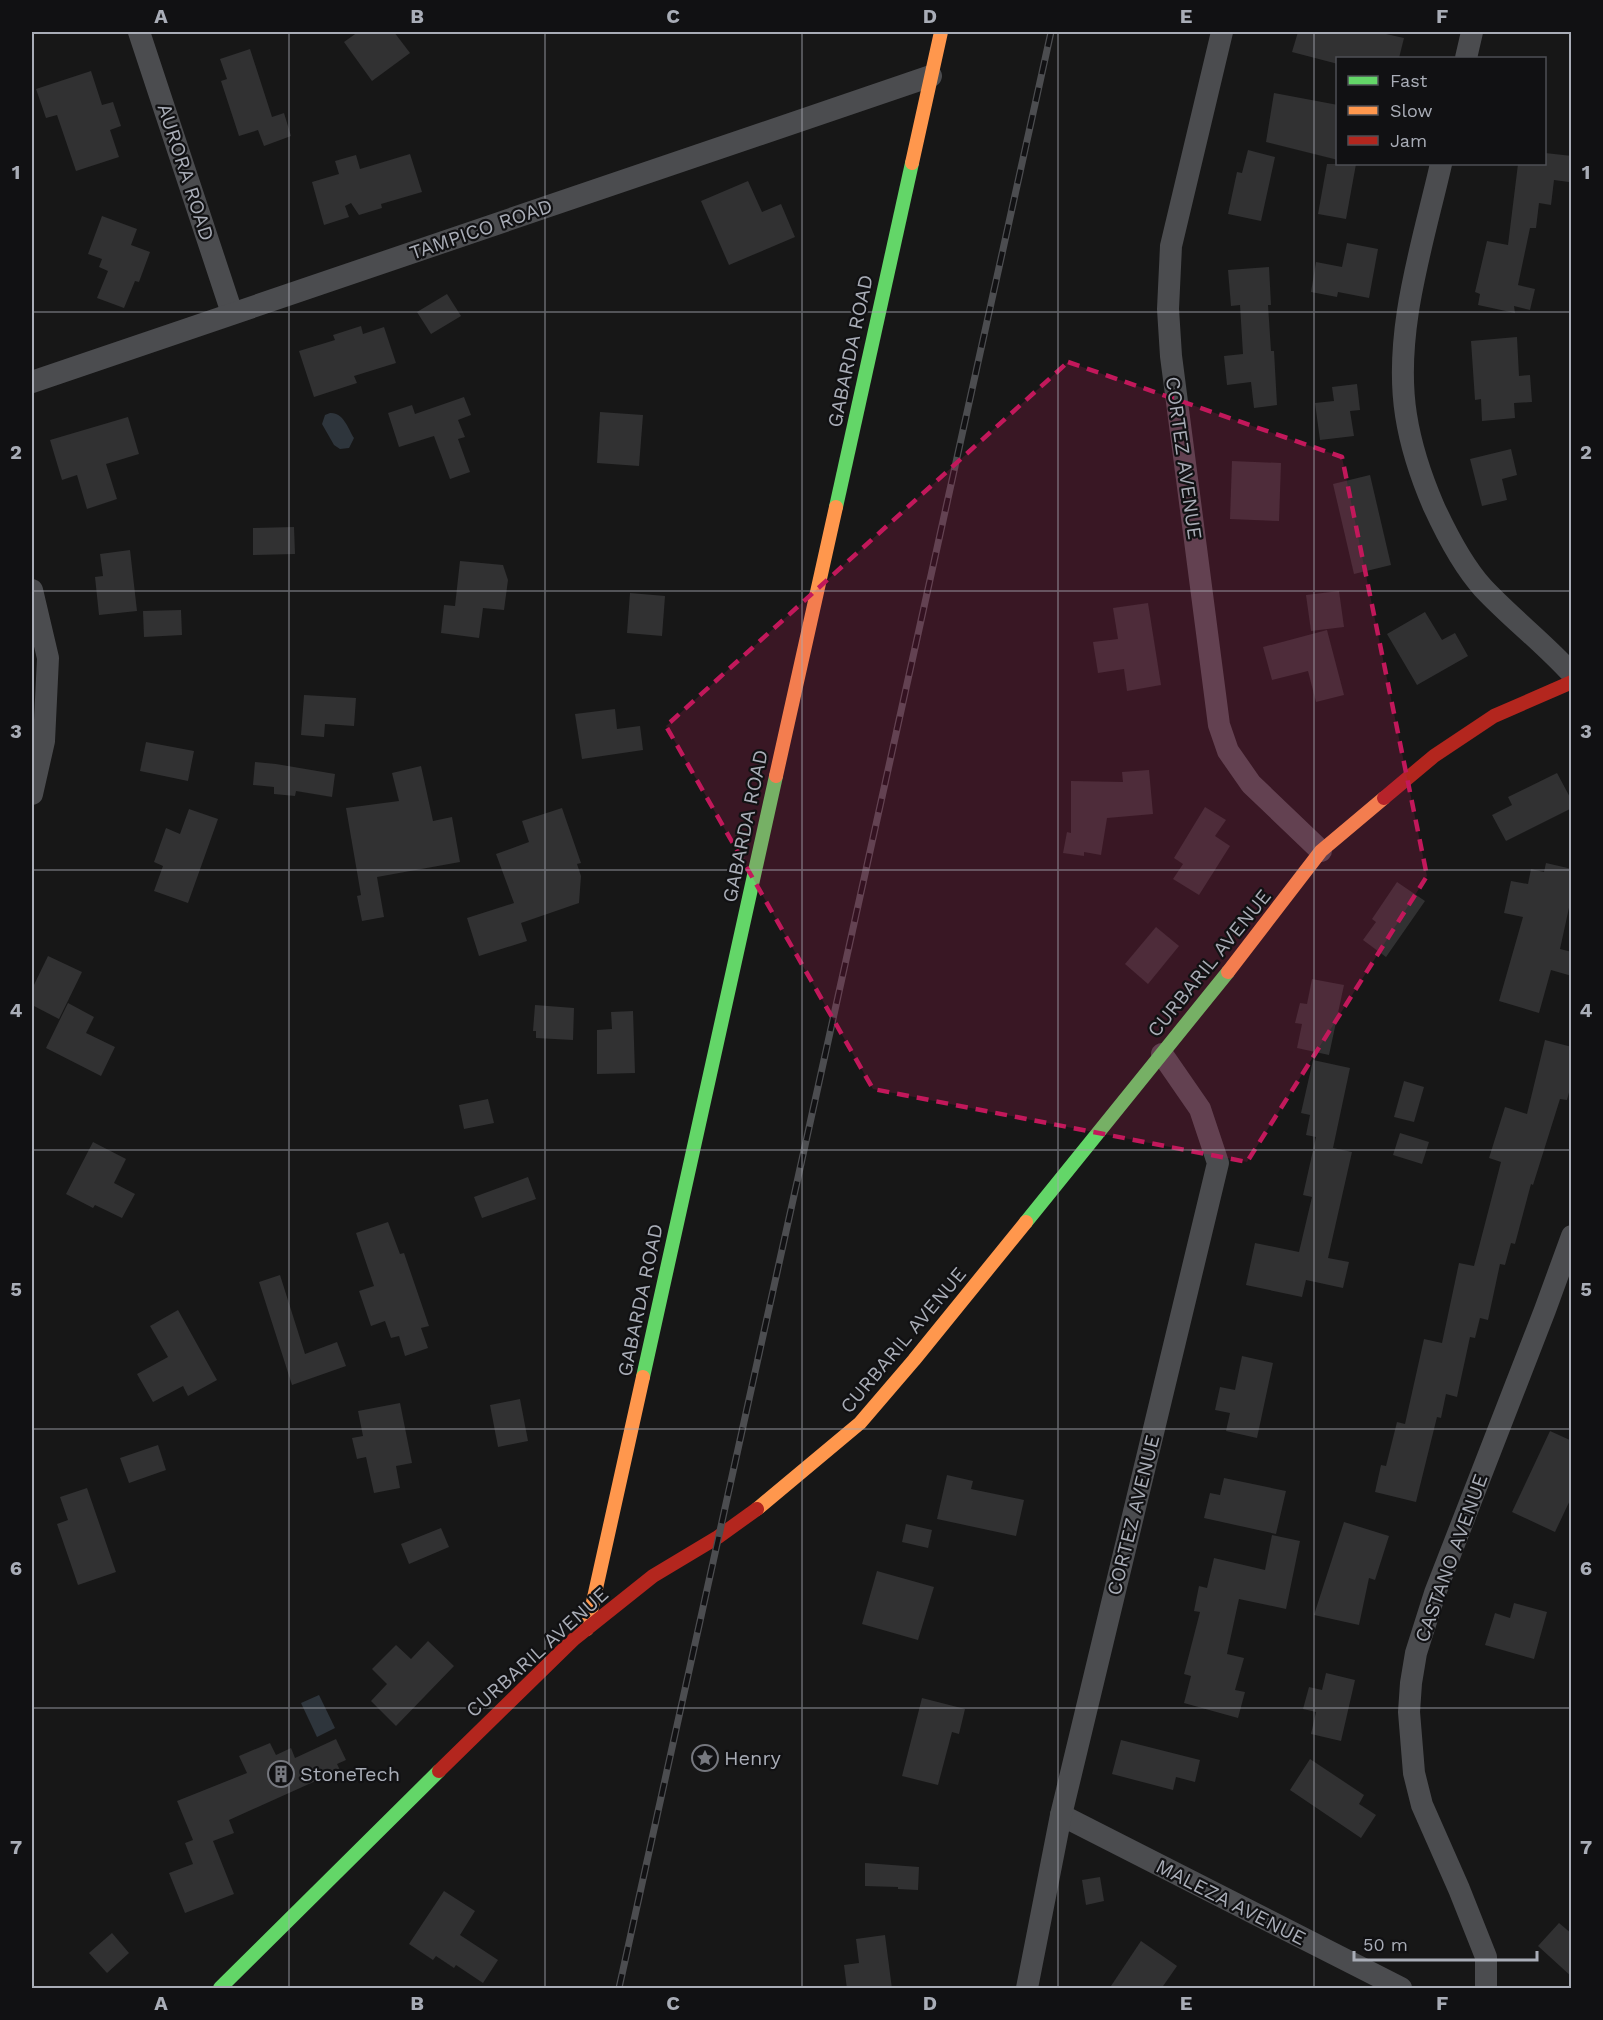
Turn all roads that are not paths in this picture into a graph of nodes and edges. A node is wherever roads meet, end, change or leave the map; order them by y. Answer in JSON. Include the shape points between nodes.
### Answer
{"nodes":[{"id":1,"x":139,"y":32,"type":"edge"},
{"id":2,"x":941,"y":32,"type":"edge"},
{"id":3,"x":1222,"y":32,"type":"edge"},
{"id":4,"x":1472,"y":32,"type":"edge"},
{"id":5,"x":1466,"y":57,"type":"edge"},
{"id":6,"x":931,"y":76,"type":"junction"},
{"id":7,"x":1441,"y":165,"type":"edge"},
{"id":8,"x":232,"y":313,"type":"junction"},
{"id":9,"x":32,"y":382,"type":"edge"},
{"id":10,"x":32,"y":590,"type":"edge"},
{"id":11,"x":1572,"y":674,"type":"edge"},
{"id":12,"x":1572,"y":682,"type":"edge"},
{"id":13,"x":32,"y":794,"type":"edge"},
{"id":14,"x":1321,"y":850,"type":"junction"},
{"id":15,"x":1162,"y":1054,"type":"junction"},
{"id":16,"x":1572,"y":1236,"type":"edge"},
{"id":17,"x":587,"y":1629,"type":"junction"},
{"id":18,"x":1060,"y":1815,"type":"junction"},
{"id":19,"x":220,"y":1989,"type":"edge"},
{"id":20,"x":1027,"y":1989,"type":"edge"},
{"id":21,"x":1401,"y":1989,"type":"edge"},
{"id":22,"x":1486,"y":1989,"type":"edge"}],
"edges":[{"from":1,"to":8,"type":"street","name":"AURORA ROAD"},
{"from":2,"to":6,"type":"street","name":"GABARDA ROAD"},
{"from":3,"to":14,"type":"street","name":"CORTEZ AVENUE","via":[[1171,246],[1170,356],[1219,725],[1228,751],[1251,784]]},
{"from":4,"to":5,"type":"street"},
{"from":6,"to":8,"type":"street","name":"TAMPICO ROAD"},
{"from":6,"to":17,"type":"street","name":"GABARDA ROAD"},
{"from":7,"to":11,"type":"street","via":[[1411,294],[1403,354],[1406,416],[1420,477],[1446,534],[1482,587]]},
{"from":8,"to":9,"type":"street","name":"TAMPICO ROAD"},
{"from":10,"to":13,"type":"street","via":[[48,658],[44,741]]},
{"from":12,"to":14,"type":"street","name":"CURBARIL AVENUE","via":[[1494,716],[1434,756]]},
{"from":14,"to":15,"type":"street","name":"CURBARIL AVENUE"},
{"from":15,"to":17,"type":"street","name":"CURBARIL AVENUE","via":[[860,1423],[765,1503],[653,1576]]},
{"from":15,"to":18,"type":"street","name":"CORTEZ AVENUE","via":[[1200,1109],[1218,1163]]},
{"from":16,"to":22,"type":"street","name":"CASTANO AVENUE","via":[[1435,1593],[1411,1683],[1410,1743],[1422,1806],[1486,1957]]},
{"from":17,"to":19,"type":"street","name":"CURBARIL AVENUE"},
{"from":18,"to":20,"type":"street","name":"CORTEZ AVENUE"},
{"from":18,"to":21,"type":"street","name":"MALEZA AVENUE"}]}
